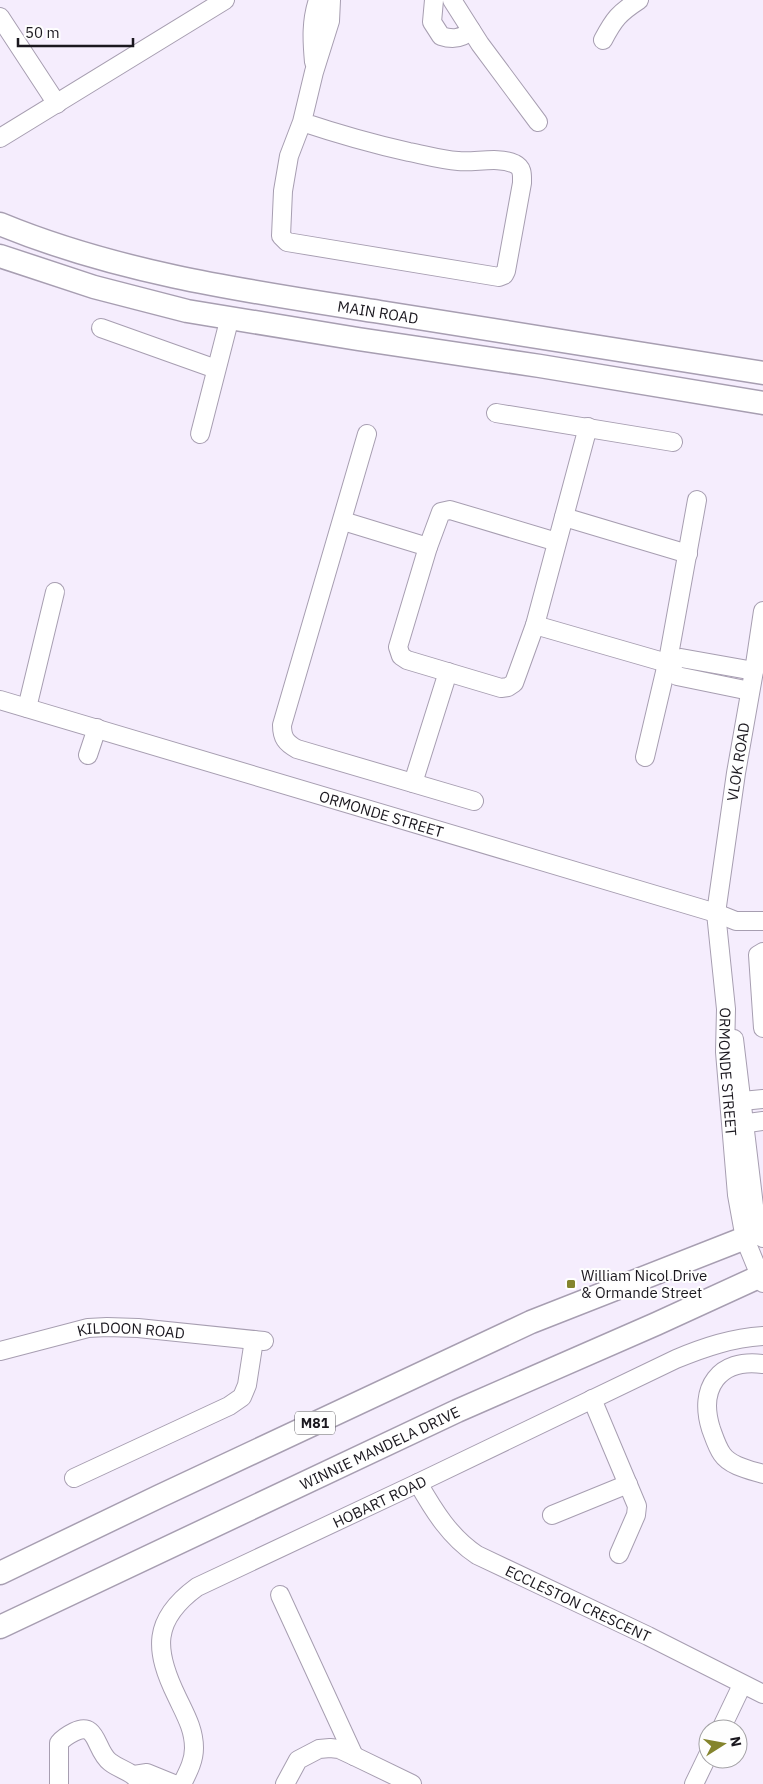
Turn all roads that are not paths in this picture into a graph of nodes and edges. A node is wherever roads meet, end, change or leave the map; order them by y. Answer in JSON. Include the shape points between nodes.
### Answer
{"nodes":[{"id":1,"x":318,"y":0,"type":"edge"},
{"id":2,"x":331,"y":0,"type":"edge"},
{"id":3,"x":434,"y":0,"type":"edge"},
{"id":4,"x":452,"y":0,"type":"edge"},
{"id":5,"x":639,"y":0,"type":"edge"},
{"id":6,"x":212,"y":3,"type":"edge"},
{"id":7,"x":0,"y":17,"type":"edge"},
{"id":8,"x":471,"y":30,"type":"junction"},
{"id":9,"x":603,"y":40,"type":"dead end"},
{"id":10,"x":314,"y":72,"type":"junction"},
{"id":11,"x":57,"y":104,"type":"junction"},
{"id":12,"x":302,"y":122,"type":"junction"},
{"id":13,"x":538,"y":122,"type":"dead end"},
{"id":14,"x":0,"y":138,"type":"edge"},
{"id":15,"x":0,"y":224,"type":"edge"},
{"id":16,"x":0,"y":256,"type":"edge"},
{"id":17,"x":230,"y":317,"type":"junction"},
{"id":18,"x":101,"y":328,"type":"dead end"},
{"id":19,"x":216,"y":369,"type":"junction"},
{"id":20,"x":763,"y":373,"type":"edge"},
{"id":21,"x":763,"y":403,"type":"edge"},
{"id":22,"x":496,"y":413,"type":"dead end"},
{"id":23,"x":588,"y":428,"type":"junction"},
{"id":24,"x":200,"y":434,"type":"dead end"},
{"id":25,"x":367,"y":434,"type":"dead end"},
{"id":26,"x":672,"y":442,"type":"dead end"},
{"id":27,"x":697,"y":500,"type":"dead end"},
{"id":28,"x":564,"y":517,"type":"junction"},
{"id":29,"x":343,"y":521,"type":"junction"},
{"id":30,"x":557,"y":542,"type":"junction"},
{"id":31,"x":428,"y":547,"type":"junction"},
{"id":32,"x":688,"y":554,"type":"junction"},
{"id":33,"x":55,"y":592,"type":"dead end"},
{"id":34,"x":763,"y":611,"type":"edge"},
{"id":35,"x":535,"y":625,"type":"junction"},
{"id":36,"x":667,"y":663,"type":"junction"},
{"id":37,"x":448,"y":672,"type":"junction"},
{"id":38,"x":754,"y":672,"type":"junction"},
{"id":39,"x":750,"y":691,"type":"junction"},
{"id":40,"x":0,"y":700,"type":"edge"},
{"id":41,"x":27,"y":708,"type":"junction"},
{"id":42,"x":96,"y":728,"type":"junction"},
{"id":43,"x":88,"y":755,"type":"dead end"},
{"id":44,"x":645,"y":756,"type":"dead end"},
{"id":45,"x":413,"y":783,"type":"junction"},
{"id":46,"x":474,"y":801,"type":"dead end"},
{"id":47,"x":716,"y":913,"type":"junction"},
{"id":48,"x":763,"y":920,"type":"edge"},
{"id":49,"x":763,"y":952,"type":"edge"},
{"id":50,"x":726,"y":1009,"type":"joint"},
{"id":51,"x":763,"y":1028,"type":"edge"},
{"id":52,"x":763,"y":1099,"type":"edge"},
{"id":53,"x":735,"y":1102,"type":"junction"},
{"id":54,"x":763,"y":1121,"type":"edge"},
{"id":55,"x":737,"y":1125,"type":"junction"},
{"id":56,"x":758,"y":1235,"type":"edge"},
{"id":57,"x":762,"y":1278,"type":"edge"},
{"id":58,"x":763,"y":1336,"type":"edge"},
{"id":59,"x":0,"y":1351,"type":"edge"},
{"id":60,"x":763,"y":1364,"type":"edge"},
{"id":61,"x":592,"y":1399,"type":"junction"},
{"id":62,"x":763,"y":1474,"type":"edge"},
{"id":63,"x":74,"y":1478,"type":"dead end"},
{"id":64,"x":418,"y":1483,"type":"junction"},
{"id":65,"x":628,"y":1484,"type":"junction"},
{"id":66,"x":552,"y":1515,"type":"dead end"},
{"id":67,"x":619,"y":1554,"type":"dead end"},
{"id":68,"x":0,"y":1574,"type":"edge"},
{"id":69,"x":280,"y":1595,"type":"dead end"},
{"id":70,"x":48,"y":1605,"type":"junction"},
{"id":71,"x":0,"y":1627,"type":"edge"},
{"id":72,"x":0,"y":1641,"type":"edge"},
{"id":73,"x":742,"y":1685,"type":"junction"},
{"id":74,"x":763,"y":1694,"type":"edge"},
{"id":75,"x":726,"y":1719,"type":"edge"},
{"id":76,"x":354,"y":1756,"type":"junction"},
{"id":77,"x":702,"y":1769,"type":"edge"},
{"id":78,"x":138,"y":1780,"type":"edge"},
{"id":79,"x":392,"y":1780,"type":"edge"},
{"id":80,"x":59,"y":1784,"type":"edge"},
{"id":81,"x":174,"y":1784,"type":"edge"},
{"id":82,"x":182,"y":1784,"type":"edge"},
{"id":83,"x":286,"y":1784,"type":"edge"},
{"id":84,"x":412,"y":1784,"type":"edge"},
{"id":85,"x":694,"y":1784,"type":"edge"}],
"edges":[{"from":1,"to":10,"type":"street","via":[[312,30]]},
{"from":2,"to":10,"type":"street","via":[[330,21]]},
{"from":3,"to":8,"type":"street","via":[[432,22],[441,36],[460,38]]},
{"from":4,"to":8,"type":"street"},
{"from":5,"to":9,"type":"street","via":[[613,21]]},
{"from":6,"to":11,"type":"street"},
{"from":7,"to":11,"type":"street"},
{"from":8,"to":13,"type":"street"},
{"from":10,"to":12,"type":"street"},
{"from":11,"to":14,"type":"street"},
{"from":12,"to":12,"type":"street","via":[[336,134],[433,157],[508,162],[520,168],[522,183],[504,275],[498,277],[284,240],[280,236],[280,228],[286,174]]},
{"from":15,"to":20,"type":"main road","name":"MAIN ROAD","via":[[126,266],[222,286]]},
{"from":16,"to":17,"type":"main road","name":"MAIN ROAD","via":[[94,288],[187,311]]},
{"from":17,"to":19,"type":"street"},
{"from":17,"to":21,"type":"main road","name":"MAIN ROAD"},
{"from":18,"to":19,"type":"street"},
{"from":19,"to":24,"type":"street"},
{"from":22,"to":23,"type":"street"},
{"from":23,"to":26,"type":"street"},
{"from":23,"to":28,"type":"street"},
{"from":25,"to":29,"type":"street"},
{"from":27,"to":32,"type":"street"},
{"from":28,"to":30,"type":"street"},
{"from":28,"to":32,"type":"street"},
{"from":29,"to":31,"type":"street"},
{"from":29,"to":45,"type":"street","via":[[282,732],[286,742],[297,749]]},
{"from":30,"to":31,"type":"street","via":[[450,510],[439,515]]},
{"from":30,"to":35,"type":"street"},
{"from":31,"to":37,"type":"street","via":[[398,650],[407,660]]},
{"from":32,"to":36,"type":"street"},
{"from":33,"to":41,"type":"street"},
{"from":34,"to":38,"type":"street","name":"VLOK ROAD"},
{"from":35,"to":36,"type":"street"},
{"from":35,"to":37,"type":"street","via":[[512,686],[501,688]]},
{"from":36,"to":38,"type":"street","via":[[681,658]]},
{"from":36,"to":39,"type":"street","via":[[677,676]]},
{"from":36,"to":44,"type":"street"},
{"from":37,"to":45,"type":"street"},
{"from":38,"to":39,"type":"street","name":"VLOK ROAD"},
{"from":39,"to":47,"type":"street","name":"VLOK ROAD"},
{"from":40,"to":41,"type":"street","name":"ORMONDE STREET"},
{"from":41,"to":42,"type":"street","name":"ORMONDE STREET"},
{"from":42,"to":43,"type":"street"},
{"from":42,"to":47,"type":"street","name":"ORMONDE STREET"},
{"from":45,"to":46,"type":"street"},
{"from":47,"to":48,"type":"street","name":"ORMONDE STREET","via":[[736,921]]},
{"from":47,"to":50,"type":"street","name":"VLOK ROAD"},
{"from":49,"to":51,"type":"street","via":[[758,955]]},
{"from":50,"to":53,"type":"street","name":"ORMONDE STREET","via":[[736,1044]]},
{"from":52,"to":53,"type":"street"},
{"from":53,"to":55,"type":"street","name":"ORMONDE STREET"},
{"from":54,"to":55,"type":"street"},
{"from":55,"to":56,"type":"street","name":"ORMONDE STREET","via":[[737,1195]]},
{"from":56,"to":57,"type":"street","name":"ORMONDE STREET"},
{"from":56,"to":68,"type":"main road","number":"M81","via":[[531,1322]]},
{"from":57,"to":70,"type":"main road","name":"WINNIE MANDELA DRIVE","via":[[456,1411]]},
{"from":58,"to":61,"type":"street","name":"HOBART ROAD","via":[[705,1346]]},
{"from":59,"to":63,"type":"street","name":"KILDOON ROAD","via":[[88,1328],[107,1327],[259,1341],[242,1397]]},
{"from":60,"to":62,"type":"street","via":[[732,1367],[712,1383],[707,1393],[708,1421],[722,1454],[739,1466]]},
{"from":61,"to":64,"type":"street","name":"HOBART ROAD"},
{"from":61,"to":65,"type":"street"},
{"from":64,"to":73,"type":"street","name":"ECCLESTON CRESCENT","via":[[453,1536],[477,1555],[648,1636]]},
{"from":64,"to":82,"type":"street","name":"HOBART ROAD","via":[[197,1587],[169,1614],[160,1641],[164,1666],[193,1737],[193,1758]]},
{"from":65,"to":66,"type":"street"},
{"from":65,"to":67,"type":"street","via":[[638,1511]]},
{"from":69,"to":76,"type":"street"},
{"from":70,"to":71,"type":"main road","name":"WINNIE MANDELA DRIVE"},
{"from":70,"to":72,"type":"main road"},
{"from":73,"to":74,"type":"street","name":"ECCLESTON CRESCENT"},
{"from":73,"to":75,"type":"street"},
{"from":76,"to":79,"type":"street"},
{"from":76,"to":83,"type":"street","via":[[330,1748],[308,1754],[298,1760]]},
{"from":77,"to":85,"type":"street"},
{"from":78,"to":80,"type":"street","via":[[102,1755],[92,1732],[82,1729],[59,1743]]},
{"from":78,"to":81,"type":"street","via":[[147,1773]]},
{"from":79,"to":84,"type":"street"}]}
